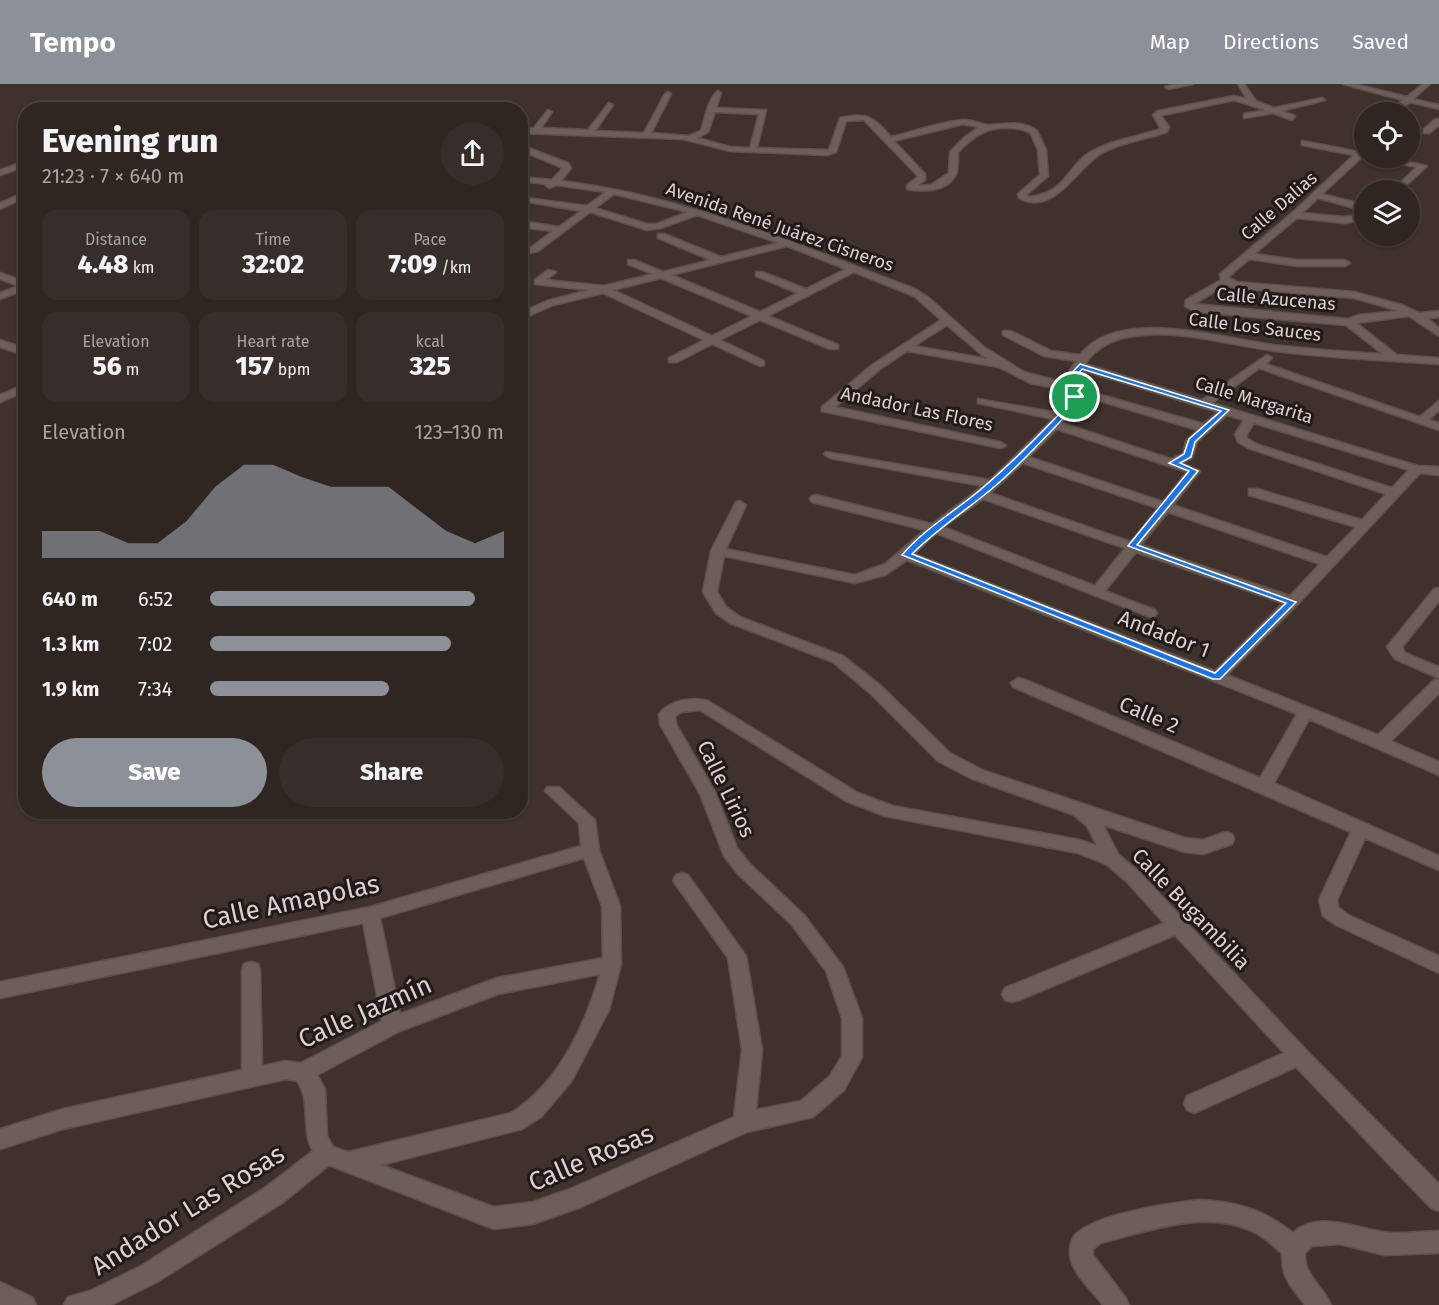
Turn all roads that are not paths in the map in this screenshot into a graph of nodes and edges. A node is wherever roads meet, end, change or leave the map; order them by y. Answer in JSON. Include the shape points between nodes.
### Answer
{"nodes":[{"id":1,"x":1190,"y":84,"type":"edge"},
{"id":2,"x":1221,"y":84,"type":"edge"},
{"id":3,"x":1241,"y":84,"type":"edge"},
{"id":4,"x":1346,"y":84,"type":"edge"},
{"id":5,"x":1427,"y":84,"type":"edge"},
{"id":6,"x":1358,"y":85,"type":"edge"},
{"id":7,"x":1209,"y":86,"type":"dead end"},
{"id":8,"x":1168,"y":87,"type":"dead end"},
{"id":9,"x":718,"y":93,"type":"dead end"},
{"id":10,"x":668,"y":94,"type":"dead end"},
{"id":11,"x":1322,"y":100,"type":"dead end"},
{"id":12,"x":1406,"y":100,"type":"junction"},
{"id":13,"x":1253,"y":102,"type":"junction"},
{"id":14,"x":609,"y":105,"type":"dead end"},
{"id":15,"x":1439,"y":107,"type":"edge"},
{"id":16,"x":710,"y":110,"type":"junction"},
{"id":17,"x":1273,"y":111,"type":"junction"},
{"id":18,"x":548,"y":112,"type":"dead end"},
{"id":19,"x":1247,"y":116,"type":"dead end"},
{"id":20,"x":1292,"y":118,"type":"dead end"},
{"id":21,"x":1439,"y":121,"type":"edge"},
{"id":22,"x":983,"y":127,"type":"junction"},
{"id":23,"x":528,"y":130,"type":"edge"},
{"id":24,"x":536,"y":130,"type":"junction"},
{"id":25,"x":1427,"y":131,"type":"dead end"},
{"id":26,"x":590,"y":133,"type":"junction"},
{"id":27,"x":646,"y":136,"type":"junction"},
{"id":28,"x":690,"y":139,"type":"junction"},
{"id":29,"x":887,"y":140,"type":"junction"},
{"id":30,"x":1305,"y":142,"type":"dead end"},
{"id":31,"x":528,"y":150,"type":"edge"},
{"id":32,"x":753,"y":150,"type":"junction"},
{"id":33,"x":1354,"y":153,"type":"edge"},
{"id":34,"x":1354,"y":163,"type":"edge"},
{"id":35,"x":1420,"y":165,"type":"edge"},
{"id":36,"x":18,"y":166,"type":"edge"},
{"id":37,"x":0,"y":173,"type":"edge"},
{"id":38,"x":1408,"y":180,"type":"edge"},
{"id":39,"x":528,"y":181,"type":"edge"},
{"id":40,"x":555,"y":183,"type":"junction"},
{"id":41,"x":613,"y":191,"type":"junction"},
{"id":42,"x":1317,"y":195,"type":"junction"},
{"id":43,"x":18,"y":198,"type":"edge"},
{"id":44,"x":529,"y":200,"type":"joint"},
{"id":45,"x":1354,"y":205,"type":"edge"},
{"id":46,"x":0,"y":206,"type":"edge"},
{"id":47,"x":588,"y":209,"type":"junction"},
{"id":48,"x":696,"y":212,"type":"junction"},
{"id":49,"x":1295,"y":215,"type":"junction"},
{"id":50,"x":1354,"y":219,"type":"edge"},
{"id":51,"x":528,"y":225,"type":"edge"},
{"id":52,"x":561,"y":230,"type":"junction"},
{"id":53,"x":661,"y":236,"type":"dead end"},
{"id":54,"x":785,"y":244,"type":"junction"},
{"id":55,"x":528,"y":250,"type":"edge"},
{"id":56,"x":1247,"y":256,"type":"junction"},
{"id":57,"x":719,"y":260,"type":"junction"},
{"id":58,"x":631,"y":262,"type":"dead end"},
{"id":59,"x":1345,"y":263,"type":"dead end"},
{"id":60,"x":853,"y":269,"type":"junction"},
{"id":61,"x":551,"y":272,"type":"dead end"},
{"id":62,"x":661,"y":274,"type":"junction"},
{"id":63,"x":759,"y":274,"type":"dead end"},
{"id":64,"x":0,"y":276,"type":"edge"},
{"id":65,"x":1226,"y":281,"type":"junction"},
{"id":66,"x":18,"y":282,"type":"edge"},
{"id":67,"x":551,"y":285,"type":"junction"},
{"id":68,"x":18,"y":288,"type":"edge"},
{"id":69,"x":603,"y":289,"type":"junction"},
{"id":70,"x":807,"y":292,"type":"junction"},
{"id":71,"x":0,"y":296,"type":"edge"},
{"id":72,"x":564,"y":299,"type":"junction"},
{"id":73,"x":528,"y":313,"type":"edge"},
{"id":74,"x":1414,"y":314,"type":"junction"},
{"id":75,"x":1439,"y":314,"type":"edge"},
{"id":76,"x":759,"y":317,"type":"junction"},
{"id":77,"x":947,"y":320,"type":"junction"},
{"id":78,"x":1349,"y":322,"type":"junction"},
{"id":79,"x":1007,"y":333,"type":"dead end"},
{"id":80,"x":1439,"y":333,"type":"edge"},
{"id":81,"x":713,"y":340,"type":"junction"},
{"id":82,"x":0,"y":343,"type":"edge"},
{"id":83,"x":834,"y":347,"type":"dead end"},
{"id":84,"x":905,"y":348,"type":"junction"},
{"id":85,"x":1278,"y":349,"type":"junction"},
{"id":86,"x":18,"y":350,"type":"edge"},
{"id":87,"x":1394,"y":358,"type":"junction"},
{"id":88,"x":673,"y":360,"type":"dead end"},
{"id":89,"x":1439,"y":361,"type":"edge"},
{"id":90,"x":1082,"y":362,"type":"junction"},
{"id":91,"x":760,"y":363,"type":"dead end"},
{"id":92,"x":1000,"y":364,"type":"junction"},
{"id":93,"x":1260,"y":365,"type":"junction"},
{"id":94,"x":1059,"y":385,"type":"junction"},
{"id":95,"x":18,"y":391,"type":"edge"},
{"id":96,"x":1075,"y":397,"type":"junction"},
{"id":97,"x":0,"y":399,"type":"edge"},
{"id":98,"x":982,"y":401,"type":"dead end"},
{"id":99,"x":1204,"y":403,"type":"junction"},
{"id":100,"x":1439,"y":404,"type":"edge"},
{"id":101,"x":1226,"y":410,"type":"junction"},
{"id":102,"x":1251,"y":418,"type":"junction"},
{"id":103,"x":1058,"y":421,"type":"junction"},
{"id":104,"x":1422,"y":421,"type":"junction"},
{"id":105,"x":1439,"y":427,"type":"edge"},
{"id":106,"x":1204,"y":428,"type":"junction"},
{"id":107,"x":1000,"y":445,"type":"dead end"},
{"id":108,"x":830,"y":454,"type":"dead end"},
{"id":109,"x":1021,"y":458,"type":"junction"},
{"id":110,"x":1173,"y":463,"type":"junction"},
{"id":111,"x":1417,"y":469,"type":"junction"},
{"id":112,"x":1439,"y":471,"type":"edge"},
{"id":113,"x":992,"y":484,"type":"junction"},
{"id":114,"x":1253,"y":492,"type":"dead end"},
{"id":115,"x":1394,"y":493,"type":"junction"},
{"id":116,"x":981,"y":494,"type":"junction"},
{"id":117,"x":816,"y":499,"type":"dead end"},
{"id":118,"x":740,"y":505,"type":"dead end"},
{"id":119,"x":1165,"y":507,"type":"junction"},
{"id":120,"x":1364,"y":525,"type":"junction"},
{"id":121,"x":934,"y":528,"type":"junction"},
{"id":122,"x":1132,"y":546,"type":"junction"},
{"id":123,"x":718,"y":551,"type":"junction"},
{"id":124,"x":906,"y":555,"type":"junction"},
{"id":125,"x":1328,"y":562,"type":"junction"},
{"id":126,"x":1098,"y":591,"type":"junction"},
{"id":127,"x":1439,"y":592,"type":"edge"},
{"id":128,"x":1292,"y":602,"type":"junction"},
{"id":129,"x":1150,"y":614,"type":"dead end"},
{"id":130,"x":1217,"y":677,"type":"junction"},
{"id":131,"x":1439,"y":682,"type":"edge"},
{"id":132,"x":1018,"y":683,"type":"dead end"},
{"id":133,"x":677,"y":707,"type":"joint"},
{"id":134,"x":1306,"y":712,"type":"junction"},
{"id":135,"x":1380,"y":742,"type":"junction"},
{"id":136,"x":1438,"y":769,"type":"edge"},
{"id":137,"x":1264,"y":786,"type":"junction"},
{"id":138,"x":553,"y":791,"type":"dead end"},
{"id":139,"x":1080,"y":811,"type":"junction"},
{"id":140,"x":1361,"y":829,"type":"junction"},
{"id":141,"x":1226,"y":839,"type":"dead end"},
{"id":142,"x":590,"y":850,"type":"junction"},
{"id":143,"x":1112,"y":859,"type":"junction"},
{"id":144,"x":1439,"y":863,"type":"edge"},
{"id":145,"x":682,"y":880,"type":"dead end"},
{"id":146,"x":370,"y":914,"type":"junction"},
{"id":147,"x":1179,"y":925,"type":"junction"},
{"id":148,"x":612,"y":964,"type":"junction"},
{"id":149,"x":1439,"y":965,"type":"edge"},
{"id":150,"x":834,"y":967,"type":"joint"},
{"id":151,"x":251,"y":970,"type":"dead end"},
{"id":152,"x":0,"y":990,"type":"edge"},
{"id":153,"x":1012,"y":994,"type":"dead end"},
{"id":154,"x":393,"y":1025,"type":"junction"},
{"id":155,"x":1299,"y":1056,"type":"junction"},
{"id":156,"x":303,"y":1072,"type":"junction"},
{"id":157,"x":252,"y":1078,"type":"junction"},
{"id":158,"x":1194,"y":1103,"type":"dead end"},
{"id":159,"x":744,"y":1123,"type":"junction"},
{"id":160,"x":0,"y":1139,"type":"edge"},
{"id":161,"x":336,"y":1158,"type":"junction"},
{"id":162,"x":1439,"y":1200,"type":"edge"},
{"id":163,"x":1439,"y":1242,"type":"edge"},
{"id":164,"x":1294,"y":1248,"type":"junction"},
{"id":165,"x":0,"y":1294,"type":"edge"},
{"id":166,"x":24,"y":1305,"type":"edge"},
{"id":167,"x":76,"y":1305,"type":"edge"},
{"id":168,"x":1117,"y":1305,"type":"edge"},
{"id":169,"x":1319,"y":1305,"type":"edge"}],
"edges":[{"from":1,"to":8,"type":"street"},
{"from":2,"to":7,"type":"street"},
{"from":3,"to":13,"type":"street"},
{"from":4,"to":6,"type":"street"},
{"from":5,"to":12,"type":"street"},
{"from":6,"to":12,"type":"street"},
{"from":9,"to":16,"type":"street"},
{"from":10,"to":27,"type":"street"},
{"from":11,"to":17,"type":"street"},
{"from":12,"to":15,"type":"street"},
{"from":13,"to":17,"type":"street"},
{"from":13,"to":22,"type":"street","via":[[1226,99],[1157,115],[1164,130],[1122,141],[1092,155],[1072,179],[1035,200],[1022,196],[1044,176],[1043,151],[1036,134],[1025,127]]},
{"from":14,"to":26,"type":"street"},
{"from":16,"to":28,"type":"street","via":[[704,132]]},
{"from":16,"to":32,"type":"street","via":[[763,112]]},
{"from":17,"to":19,"type":"street"},
{"from":17,"to":20,"type":"street"},
{"from":18,"to":24,"type":"street"},
{"from":21,"to":25,"type":"street"},
{"from":22,"to":29,"type":"street","via":[[963,122]]},
{"from":22,"to":29,"type":"street","via":[[954,152],[953,174],[949,179],[927,188],[910,187],[922,178],[921,174]]},
{"from":23,"to":24,"type":"street"},
{"from":24,"to":26,"type":"street"},
{"from":26,"to":27,"type":"street"},
{"from":27,"to":28,"type":"street"},
{"from":28,"to":32,"type":"street","via":[[723,148]]},
{"from":29,"to":32,"type":"street","via":[[874,122],[851,117],[843,120],[832,152]]},
{"from":30,"to":33,"type":"street"},
{"from":31,"to":40,"type":"street","via":[[567,168]]},
{"from":34,"to":42,"type":"street","name":"Calle Dalias"},
{"from":35,"to":38,"type":"street","via":[[1423,166]]},
{"from":36,"to":37,"type":"street"},
{"from":39,"to":40,"type":"street","name":"Avenida René Juárez Cisneros"},
{"from":40,"to":41,"type":"street","name":"Avenida René Juárez Cisneros"},
{"from":40,"to":44,"type":"street"},
{"from":41,"to":47,"type":"street"},
{"from":41,"to":48,"type":"street","name":"Avenida René Juárez Cisneros"},
{"from":42,"to":45,"type":"street"},
{"from":42,"to":49,"type":"street","name":"Calle Dalias"},
{"from":43,"to":46,"type":"street"},
{"from":44,"to":47,"type":"street"},
{"from":47,"to":48,"type":"street","via":[[647,227]]},
{"from":47,"to":52,"type":"street"},
{"from":48,"to":54,"type":"street","name":"Avenida René Juárez Cisneros"},
{"from":49,"to":50,"type":"street"},
{"from":49,"to":56,"type":"street","name":"Calle Dalias"},
{"from":51,"to":52,"type":"street"},
{"from":52,"to":55,"type":"street"},
{"from":53,"to":57,"type":"street"},
{"from":54,"to":57,"type":"street"},
{"from":54,"to":60,"type":"street","name":"Avenida René Juárez Cisneros"},
{"from":56,"to":59,"type":"street"},
{"from":56,"to":65,"type":"street","name":"Calle Dalias","via":[[1223,276]]},
{"from":57,"to":62,"type":"street"},
{"from":58,"to":62,"type":"street"},
{"from":60,"to":70,"type":"street"},
{"from":60,"to":77,"type":"street","name":"Avenida René Juárez Cisneros","via":[[920,294]]},
{"from":61,"to":67,"type":"street","via":[[538,282]]},
{"from":62,"to":69,"type":"street"},
{"from":62,"to":76,"type":"street"},
{"from":63,"to":70,"type":"street"},
{"from":64,"to":66,"type":"street"},
{"from":65,"to":74,"type":"street","via":[[1358,296]]},
{"from":65,"to":78,"type":"street","name":"Calle Azucenas","via":[[1189,302],[1190,306]]},
{"from":67,"to":69,"type":"street"},
{"from":67,"to":72,"type":"street"},
{"from":68,"to":71,"type":"street"},
{"from":69,"to":72,"type":"street"},
{"from":69,"to":81,"type":"street"},
{"from":70,"to":76,"type":"street"},
{"from":72,"to":73,"type":"street"},
{"from":74,"to":75,"type":"street"},
{"from":74,"to":78,"type":"street"},
{"from":74,"to":80,"type":"street"},
{"from":76,"to":81,"type":"street"},
{"from":76,"to":83,"type":"street"},
{"from":77,"to":84,"type":"street"},
{"from":77,"to":92,"type":"street"},
{"from":78,"to":87,"type":"street","name":"Calle Azucenas"},
{"from":79,"to":90,"type":"street","name":"Calle Margarita","via":[[1048,354]]},
{"from":81,"to":88,"type":"street"},
{"from":81,"to":91,"type":"street"},
{"from":82,"to":86,"type":"street"},
{"from":84,"to":92,"type":"street"},
{"from":84,"to":107,"type":"street","name":"Andador Las Flores","via":[[826,409]]},
{"from":85,"to":87,"type":"street","name":"Calle Los Sauces"},
{"from":85,"to":90,"type":"street","name":"Calle Los Sauces","via":[[1141,332],[1124,334],[1094,347]]},
{"from":85,"to":93,"type":"street"},
{"from":87,"to":89,"type":"street","name":"Calle Los Sauces"},
{"from":90,"to":94,"type":"street","name":"Calle Los Sauces","via":[[1069,381]]},
{"from":90,"to":99,"type":"street","name":"Calle Margarita"},
{"from":92,"to":94,"type":"street"},
{"from":93,"to":99,"type":"street"},
{"from":93,"to":104,"type":"street"},
{"from":94,"to":96,"type":"street"},
{"from":95,"to":97,"type":"street"},
{"from":96,"to":103,"type":"street"},
{"from":96,"to":106,"type":"street","via":[[1101,398]]},
{"from":98,"to":103,"type":"street"},
{"from":99,"to":101,"type":"street","name":"Calle Margarita"},
{"from":100,"to":104,"type":"street"},
{"from":101,"to":102,"type":"street","name":"Calle Margarita"},
{"from":101,"to":106,"type":"street"},
{"from":102,"to":111,"type":"street","name":"Calle Margarita"},
{"from":102,"to":115,"type":"street","via":[[1241,434],[1242,440],[1252,446]]},
{"from":103,"to":109,"type":"street"},
{"from":103,"to":110,"type":"street"},
{"from":104,"to":105,"type":"street"},
{"from":106,"to":110,"type":"street","via":[[1192,441],[1188,456]]},
{"from":108,"to":113,"type":"street"},
{"from":109,"to":113,"type":"street"},
{"from":109,"to":119,"type":"street"},
{"from":110,"to":119,"type":"street","via":[[1194,471]]},
{"from":111,"to":112,"type":"street","name":"Calle Margarita"},
{"from":111,"to":115,"type":"street"},
{"from":113,"to":116,"type":"street"},
{"from":114,"to":120,"type":"street"},
{"from":115,"to":120,"type":"street"},
{"from":116,"to":121,"type":"street"},
{"from":116,"to":122,"type":"street"},
{"from":117,"to":121,"type":"street"},
{"from":118,"to":123,"type":"street"},
{"from":119,"to":122,"type":"street"},
{"from":119,"to":125,"type":"street"},
{"from":120,"to":125,"type":"street"},
{"from":121,"to":124,"type":"street"},
{"from":121,"to":126,"type":"street"},
{"from":122,"to":126,"type":"street"},
{"from":122,"to":128,"type":"street"},
{"from":123,"to":124,"type":"street","via":[[855,579],[874,576]]},
{"from":123,"to":139,"type":"street","via":[[710,592],[721,610],[735,620],[838,659],[875,688],[944,757],[976,774]]},
{"from":124,"to":130,"type":"street","name":"Andador 1"},
{"from":125,"to":128,"type":"street"},
{"from":126,"to":129,"type":"street"},
{"from":127,"to":131,"type":"street","via":[[1394,647],[1400,656]]},
{"from":128,"to":130,"type":"street"},
{"from":130,"to":134,"type":"street","name":"Andador 1"},
{"from":131,"to":135,"type":"street"},
{"from":132,"to":137,"type":"street","name":"Calle 2"},
{"from":133,"to":143,"type":"street","name":"Calle Bugambilia","via":[[703,705],[852,797],[891,812],[1080,847]]},
{"from":133,"to":150,"type":"street","name":"Calle Lirios","via":[[667,714],[668,724],[708,794],[730,851],[798,920]]},
{"from":134,"to":135,"type":"street","name":"Andador 1"},
{"from":134,"to":137,"type":"street"},
{"from":135,"to":136,"type":"street","name":"Andador 1"},
{"from":137,"to":140,"type":"street","name":"Calle 2"},
{"from":138,"to":142,"type":"street","via":[[587,820]]},
{"from":139,"to":141,"type":"street","via":[[1185,845],[1203,847]]},
{"from":139,"to":143,"type":"street","via":[[1093,822]]},
{"from":140,"to":144,"type":"street","name":"Calle 2"},
{"from":140,"to":149,"type":"street","via":[[1328,900],[1329,910],[1342,920]]},
{"from":142,"to":146,"type":"street","name":"Calle Amapolas"},
{"from":142,"to":148,"type":"street","via":[[612,906]]},
{"from":143,"to":147,"type":"street","name":"Calle Bugambilia"},
{"from":145,"to":159,"type":"street","via":[[737,956],[752,1050]]},
{"from":146,"to":152,"type":"street","name":"Calle Amapolas"},
{"from":146,"to":154,"type":"street"},
{"from":147,"to":153,"type":"street"},
{"from":147,"to":155,"type":"street","name":"Calle Bugambilia"},
{"from":148,"to":154,"type":"street","name":"Calle Jazmín","via":[[497,986]]},
{"from":148,"to":161,"type":"street","via":[[599,1010],[564,1076],[534,1110],[515,1122]]},
{"from":150,"to":159,"type":"street","name":"Calle Rosas","via":[[852,1018],[852,1057],[837,1083],[806,1110]]},
{"from":151,"to":157,"type":"street"},
{"from":154,"to":156,"type":"street","name":"Calle Jazmín"},
{"from":155,"to":158,"type":"street"},
{"from":155,"to":162,"type":"street","name":"Calle Bugambilia"},
{"from":156,"to":157,"type":"street","name":"Calle Jazmín","via":[[286,1070]]},
{"from":156,"to":161,"type":"street","via":[[315,1089],[317,1138]]},
{"from":157,"to":160,"type":"street","name":"Calle Jazmín","via":[[63,1119]]},
{"from":159,"to":161,"type":"street","name":"Calle Rosas","via":[[573,1199],[532,1214],[494,1218]]},
{"from":161,"to":167,"type":"street","name":"Andador Las Rosas","via":[[149,1274],[92,1302]]},
{"from":163,"to":164,"type":"street","via":[[1384,1244],[1340,1233],[1307,1235]]},
{"from":164,"to":168,"type":"street","via":[[1260,1223],[1227,1211],[1199,1209],[1096,1233],[1082,1243],[1083,1259]]},
{"from":164,"to":169,"type":"street","via":[[1293,1269]]},
{"from":165,"to":166,"type":"street"}]}
